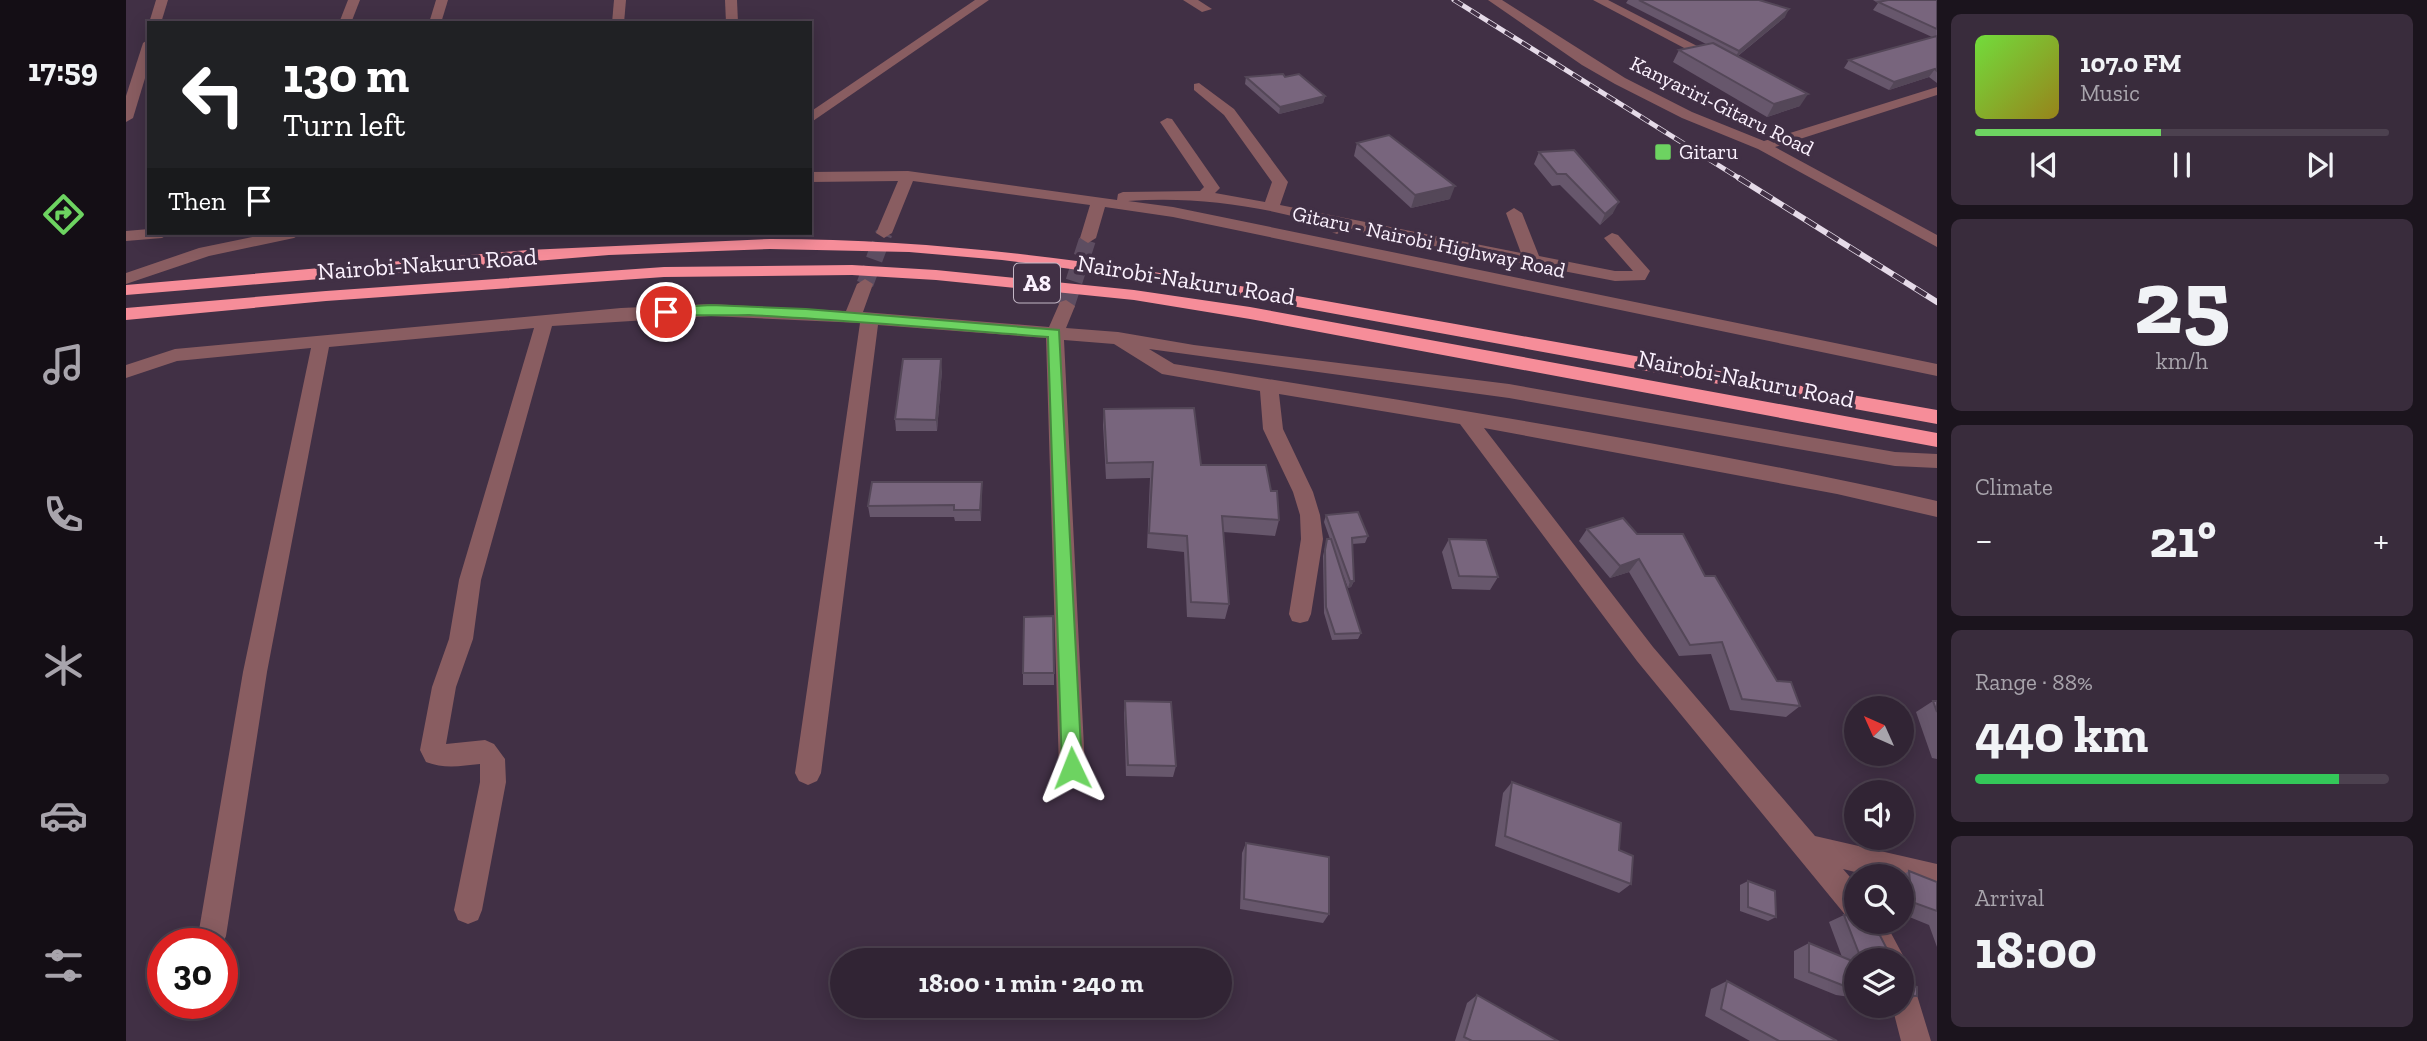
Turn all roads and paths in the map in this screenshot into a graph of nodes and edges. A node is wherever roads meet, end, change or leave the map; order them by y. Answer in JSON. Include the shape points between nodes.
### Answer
{"nodes":[{"id":1,"x":162,"y":0,"type":"edge"},
{"id":2,"x":354,"y":0,"type":"edge"},
{"id":3,"x":442,"y":0,"type":"edge"},
{"id":4,"x":620,"y":0,"type":"edge"},
{"id":5,"x":730,"y":0,"type":"edge"},
{"id":6,"x":983,"y":0,"type":"edge"},
{"id":7,"x":1189,"y":0,"type":"edge"},
{"id":8,"x":1494,"y":0,"type":"edge"},
{"id":9,"x":1599,"y":0,"type":"edge"},
{"id":10,"x":1206,"y":9,"type":"dead end"},
{"id":11,"x":156,"y":21,"type":"edge"},
{"id":12,"x":346,"y":21,"type":"edge"},
{"id":13,"x":436,"y":21,"type":"edge"},
{"id":14,"x":618,"y":21,"type":"edge"},
{"id":15,"x":732,"y":21,"type":"edge"},
{"id":16,"x":1693,"y":47,"type":"edge"},
{"id":17,"x":147,"y":50,"type":"edge"},
{"id":18,"x":1199,"y":87,"type":"dead end"},
{"id":19,"x":1937,"y":91,"type":"edge"},
{"id":20,"x":126,"y":118,"type":"edge"},
{"id":21,"x":812,"y":118,"type":"edge"},
{"id":22,"x":1167,"y":122,"type":"dead end"},
{"id":23,"x":1763,"y":146,"type":"junction"},
{"id":24,"x":908,"y":176,"type":"junction"},
{"id":25,"x":812,"y":177,"type":"edge"},
{"id":26,"x":1205,"y":195,"type":"junction"},
{"id":27,"x":1100,"y":200,"type":"junction"},
{"id":28,"x":1271,"y":207,"type":"junction"},
{"id":29,"x":1514,"y":213,"type":"dead end"},
{"id":30,"x":1328,"y":220,"type":"junction"},
{"id":31,"x":884,"y":233,"type":"tunnel mouth"},
{"id":32,"x":147,"y":234,"type":"edge"},
{"id":33,"x":285,"y":235,"type":"edge"},
{"id":34,"x":126,"y":236,"type":"edge"},
{"id":35,"x":1088,"y":237,"type":"tunnel mouth"},
{"id":36,"x":1612,"y":238,"type":"dead end"},
{"id":37,"x":1937,"y":242,"type":"edge"},
{"id":38,"x":1363,"y":251,"type":"junction"},
{"id":39,"x":1531,"y":258,"type":"junction"},
{"id":40,"x":126,"y":279,"type":"edge"},
{"id":41,"x":865,"y":284,"type":"tunnel mouth"},
{"id":42,"x":126,"y":290,"type":"edge"},
{"id":43,"x":1066,"y":306,"type":"tunnel mouth"},
{"id":44,"x":126,"y":314,"type":"edge"},
{"id":45,"x":861,"y":317,"type":"junction"},
{"id":46,"x":545,"y":321,"type":"junction"},
{"id":47,"x":1055,"y":333,"type":"junction"},
{"id":48,"x":1118,"y":338,"type":"junction"},
{"id":49,"x":321,"y":343,"type":"junction"},
{"id":50,"x":1937,"y":369,"type":"edge"},
{"id":51,"x":126,"y":372,"type":"edge"},
{"id":52,"x":1269,"y":386,"type":"junction"},
{"id":53,"x":1937,"y":417,"type":"edge"},
{"id":54,"x":1466,"y":418,"type":"junction"},
{"id":55,"x":1937,"y":440,"type":"edge"},
{"id":56,"x":1937,"y":461,"type":"edge"},
{"id":57,"x":1937,"y":509,"type":"edge"},
{"id":58,"x":1300,"y":614,"type":"dead end"},
{"id":59,"x":1072,"y":768,"type":"dead end"},
{"id":60,"x":808,"y":773,"type":"dead end"},
{"id":61,"x":1810,"y":848,"type":"junction"},
{"id":62,"x":1937,"y":878,"type":"edge"},
{"id":63,"x":1844,"y":891,"type":"edge"},
{"id":64,"x":468,"y":910,"type":"dead end"},
{"id":65,"x":213,"y":928,"type":"edge"},
{"id":66,"x":1910,"y":1018,"type":"edge"},
{"id":67,"x":1916,"y":1041,"type":"edge"}],
"edges":[{"from":1,"to":11,"type":"street"},
{"from":2,"to":12,"type":"street"},
{"from":3,"to":13,"type":"street"},
{"from":4,"to":14,"type":"street"},
{"from":5,"to":15,"type":"street"},
{"from":6,"to":21,"type":"street"},
{"from":7,"to":10,"type":"street"},
{"from":8,"to":23,"type":"street","name":"Kanyariri-Gitaru Road","via":[[1620,81]]},
{"from":9,"to":16,"type":"street"},
{"from":17,"to":20,"type":"street"},
{"from":18,"to":28,"type":"street","via":[[1229,112],[1280,182]]},
{"from":19,"to":23,"type":"street"},
{"from":22,"to":26,"type":"street","via":[[1212,188]]},
{"from":23,"to":37,"type":"street","name":"Kanyariri-Gitaru Road"},
{"from":24,"to":25,"type":"street","name":"Gitaru - Nairobi Highway Road"},
{"from":24,"to":27,"type":"street","name":"Gitaru - Nairobi Highway Road"},
{"from":24,"to":31,"type":"street"},
{"from":26,"to":27,"type":"street","via":[[1155,193]]},
{"from":26,"to":28,"type":"street"},
{"from":27,"to":35,"type":"street"},
{"from":27,"to":38,"type":"street","name":"Gitaru - Nairobi Highway Road"},
{"from":28,"to":30,"type":"street"},
{"from":29,"to":39,"type":"street"},
{"from":30,"to":38,"type":"street"},
{"from":30,"to":39,"type":"street"},
{"from":32,"to":34,"type":"street"},
{"from":33,"to":40,"type":"street","via":[[205,252]]},
{"from":36,"to":39,"type":"street","via":[[1642,271],[1639,276],[1615,276]]},
{"from":38,"to":50,"type":"street","name":"Gitaru - Nairobi Highway Road"},
{"from":41,"to":45,"type":"street"},
{"from":42,"to":53,"type":"highway","name":"Nairobi-Nakuru Road","number":"A8","via":[[565,253],[771,244],[925,250],[1152,275]]},
{"from":43,"to":47,"type":"street"},
{"from":44,"to":55,"type":"highway","name":"Nairobi-Nakuru Road","number":"A8","via":[[664,272],[764,269],[924,274],[1134,295],[1250,313]]},
{"from":45,"to":46,"type":"street","via":[[711,310]]},
{"from":45,"to":47,"type":"street"},
{"from":45,"to":60,"type":"street"},
{"from":46,"to":49,"type":"street"},
{"from":46,"to":64,"type":"street","via":[[470,580],[461,639],[435,725],[435,754],[485,752],[492,759],[493,782]]},
{"from":47,"to":48,"type":"street"},
{"from":47,"to":59,"type":"street"},
{"from":48,"to":52,"type":"street","via":[[1169,370]]},
{"from":48,"to":56,"type":"street","via":[[1509,391],[1895,459]]},
{"from":49,"to":51,"type":"street","via":[[174,355]]},
{"from":49,"to":65,"type":"street","via":[[254,672]]},
{"from":52,"to":54,"type":"street"},
{"from":52,"to":58,"type":"street","via":[[1273,429],[1310,515],[1312,540]]},
{"from":54,"to":57,"type":"street","via":[[1837,486]]},
{"from":54,"to":61,"type":"street","via":[[1645,654]]},
{"from":61,"to":62,"type":"street"},
{"from":61,"to":63,"type":"street"},
{"from":66,"to":67,"type":"street"}]}
